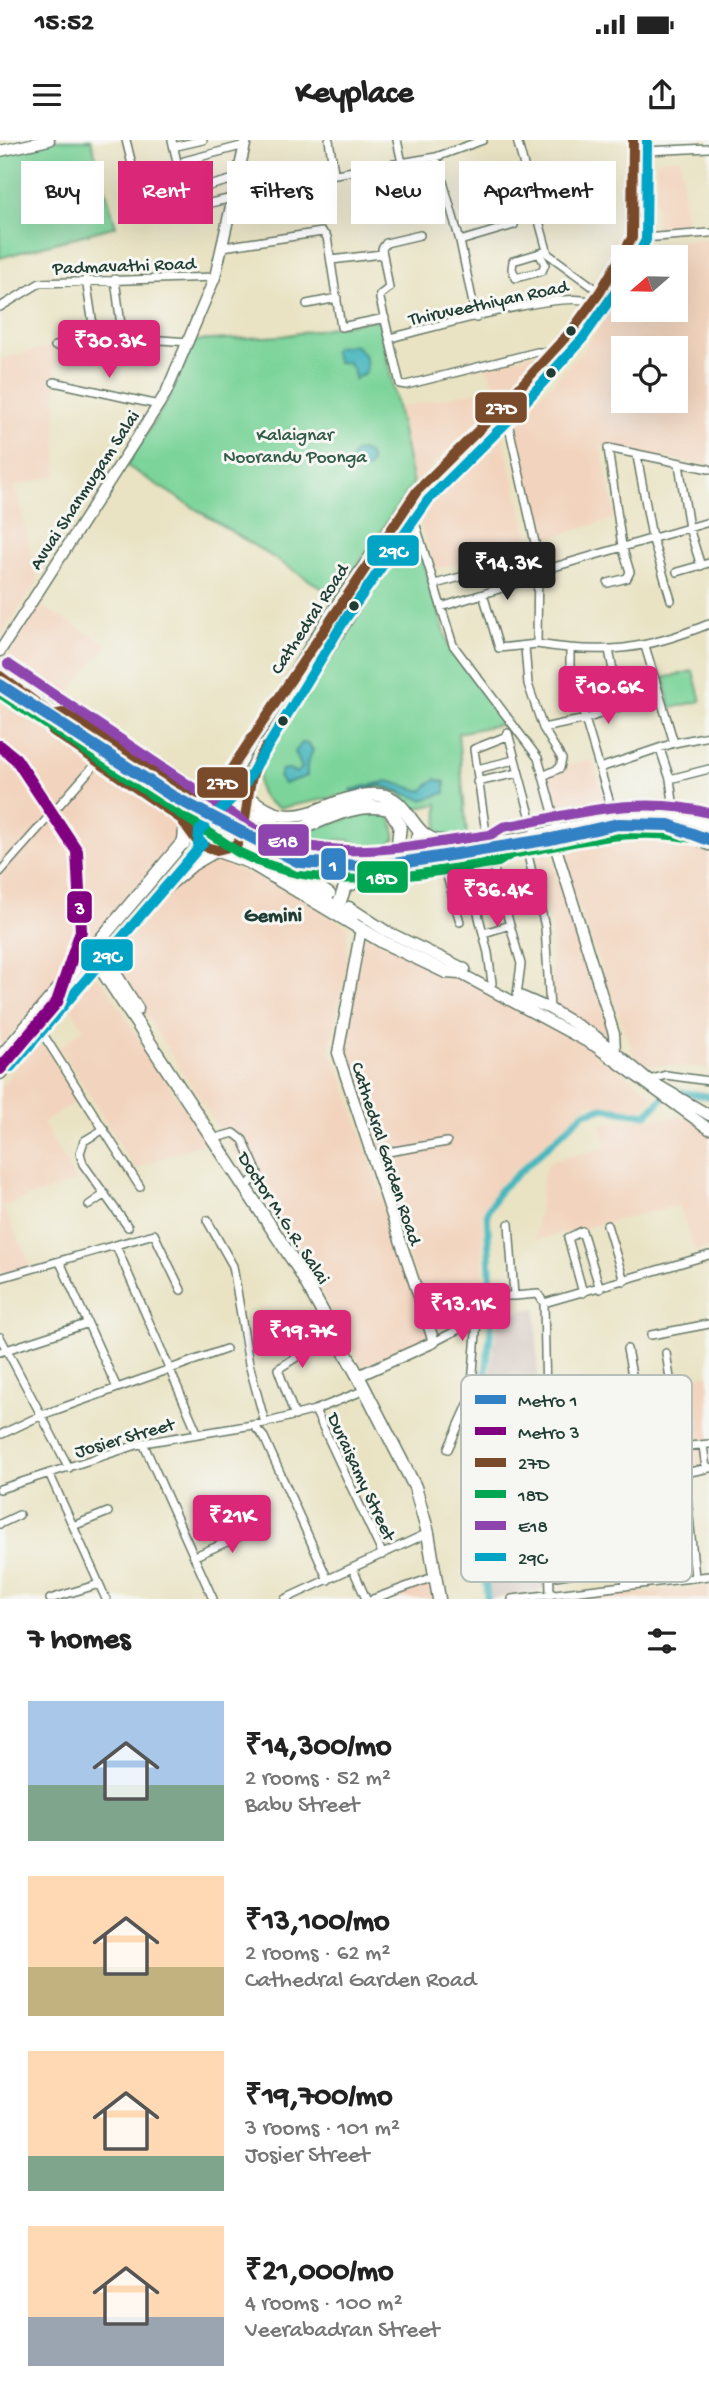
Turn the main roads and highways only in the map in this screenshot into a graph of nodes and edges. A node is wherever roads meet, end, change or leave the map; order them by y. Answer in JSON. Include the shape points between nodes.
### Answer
{"nodes":[{"id":1,"x":633,"y":140,"type":"edge"},
{"id":2,"x":646,"y":146,"type":"edge"},
{"id":3,"x":641,"y":245,"type":"edge"},
{"id":4,"x":611,"y":293,"type":"edge"},
{"id":5,"x":503,"y":415,"type":"junction"},
{"id":6,"x":0,"y":676,"type":"edge"},
{"id":7,"x":0,"y":691,"type":"edge"},
{"id":8,"x":54,"y":721,"type":"junction"},
{"id":9,"x":244,"y":755,"type":"junction"},
{"id":10,"x":198,"y":794,"type":"junction"},
{"id":11,"x":246,"y":794,"type":"junction"},
{"id":12,"x":244,"y":815,"type":"junction"},
{"id":13,"x":285,"y":817,"type":"junction"},
{"id":14,"x":709,"y":827,"type":"edge"},
{"id":15,"x":186,"y":830,"type":"junction"},
{"id":16,"x":420,"y":833,"type":"junction"},
{"id":17,"x":709,"y":844,"type":"edge"},
{"id":18,"x":240,"y":847,"type":"junction"},
{"id":19,"x":217,"y":850,"type":"junction"},
{"id":20,"x":497,"y":850,"type":"junction"},
{"id":21,"x":346,"y":866,"type":"junction"},
{"id":22,"x":409,"y":873,"type":"junction"},
{"id":23,"x":340,"y":901,"type":"road end"},
{"id":24,"x":97,"y":956,"type":"junction"},
{"id":25,"x":453,"y":970,"type":"road end"},
{"id":26,"x":0,"y":1058,"type":"edge"},
{"id":27,"x":0,"y":1073,"type":"edge"},
{"id":28,"x":361,"y":1374,"type":"junction"},
{"id":29,"x":439,"y":1599,"type":"edge"},
{"id":30,"x":444,"y":1599,"type":"edge"}],
"edges":[{"from":1,"to":5,"type":"main road","name":"Cathedral Road","via":[[632,238],[596,297]]},
{"from":2,"to":3,"type":"main road","via":[[646,237]]},
{"from":4,"to":5,"type":"main road","name":"Cathedral Road","via":[[580,338]]},
{"from":5,"to":9,"type":"main road","name":"Cathedral Road","via":[[417,491],[332,613]]},
{"from":5,"to":11,"type":"main road","name":"Cathedral Road","via":[[413,515],[257,761]]},
{"from":6,"to":8,"type":"main road"},
{"from":7,"to":8,"type":"main road"},
{"from":8,"to":10,"type":"main road","via":[[63,713]]},
{"from":8,"to":15,"type":"main road","via":[[53,731]]},
{"from":8,"to":18,"type":"main road","bridge":true},
{"from":8,"to":21,"type":"main road","bridge":true,"via":[[246,840],[294,859]]},
{"from":9,"to":10,"type":"main road","via":[[222,783]]},
{"from":9,"to":15,"type":"main road","name":"Cathedral Road","via":[[231,781]]},
{"from":10,"to":15,"type":"main road"},
{"from":11,"to":12,"type":"main road","name":"Cathedral Road"},
{"from":11,"to":13,"type":"main road","via":[[263,810]]},
{"from":12,"to":13,"type":"main road"},
{"from":12,"to":15,"type":"main road","via":[[219,803]]},
{"from":12,"to":18,"type":"main road","name":"Cathedral Road","via":[[247,828]]},
{"from":13,"to":16,"type":"main road","via":[[379,795],[391,797],[402,807]]},
{"from":14,"to":20,"type":"main road","via":[[675,817],[643,816],[536,836]]},
{"from":15,"to":19,"type":"main road","via":[[200,845]]},
{"from":15,"to":24,"type":"main road"},
{"from":16,"to":20,"type":"main road","via":[[431,841]]},
{"from":16,"to":22,"type":"main road"},
{"from":17,"to":20,"type":"main road","via":[[644,826],[527,851]]},
{"from":18,"to":19,"type":"main road"},
{"from":18,"to":20,"type":"main road","bridge":true,"via":[[294,865],[371,873]]},
{"from":18,"to":21,"type":"main road","via":[[357,809],[389,809],[400,825],[398,844],[393,850]]},
{"from":19,"to":24,"type":"main road","via":[[159,893]]},
{"from":19,"to":25,"type":"main road","via":[[286,882],[361,929],[446,972]]},
{"from":20,"to":21,"type":"main road","bridge":true},
{"from":20,"to":22,"type":"main road","via":[[466,866]]},
{"from":22,"to":23,"type":"main road","via":[[351,883]]},
{"from":24,"to":26,"type":"main road"},
{"from":24,"to":27,"type":"main road"},
{"from":24,"to":28,"type":"main road","name":"Doctor M.G.R. Salai"},
{"from":24,"to":28,"type":"main road","name":"Doctor M.G.R. Salai","via":[[302,1263]]},
{"from":28,"to":29,"type":"main road","name":"Doctor M.G.R. Salai","via":[[415,1486]]},
{"from":28,"to":30,"type":"main road","name":"Doctor M.G.R. Salai","via":[[419,1486]]}]}
